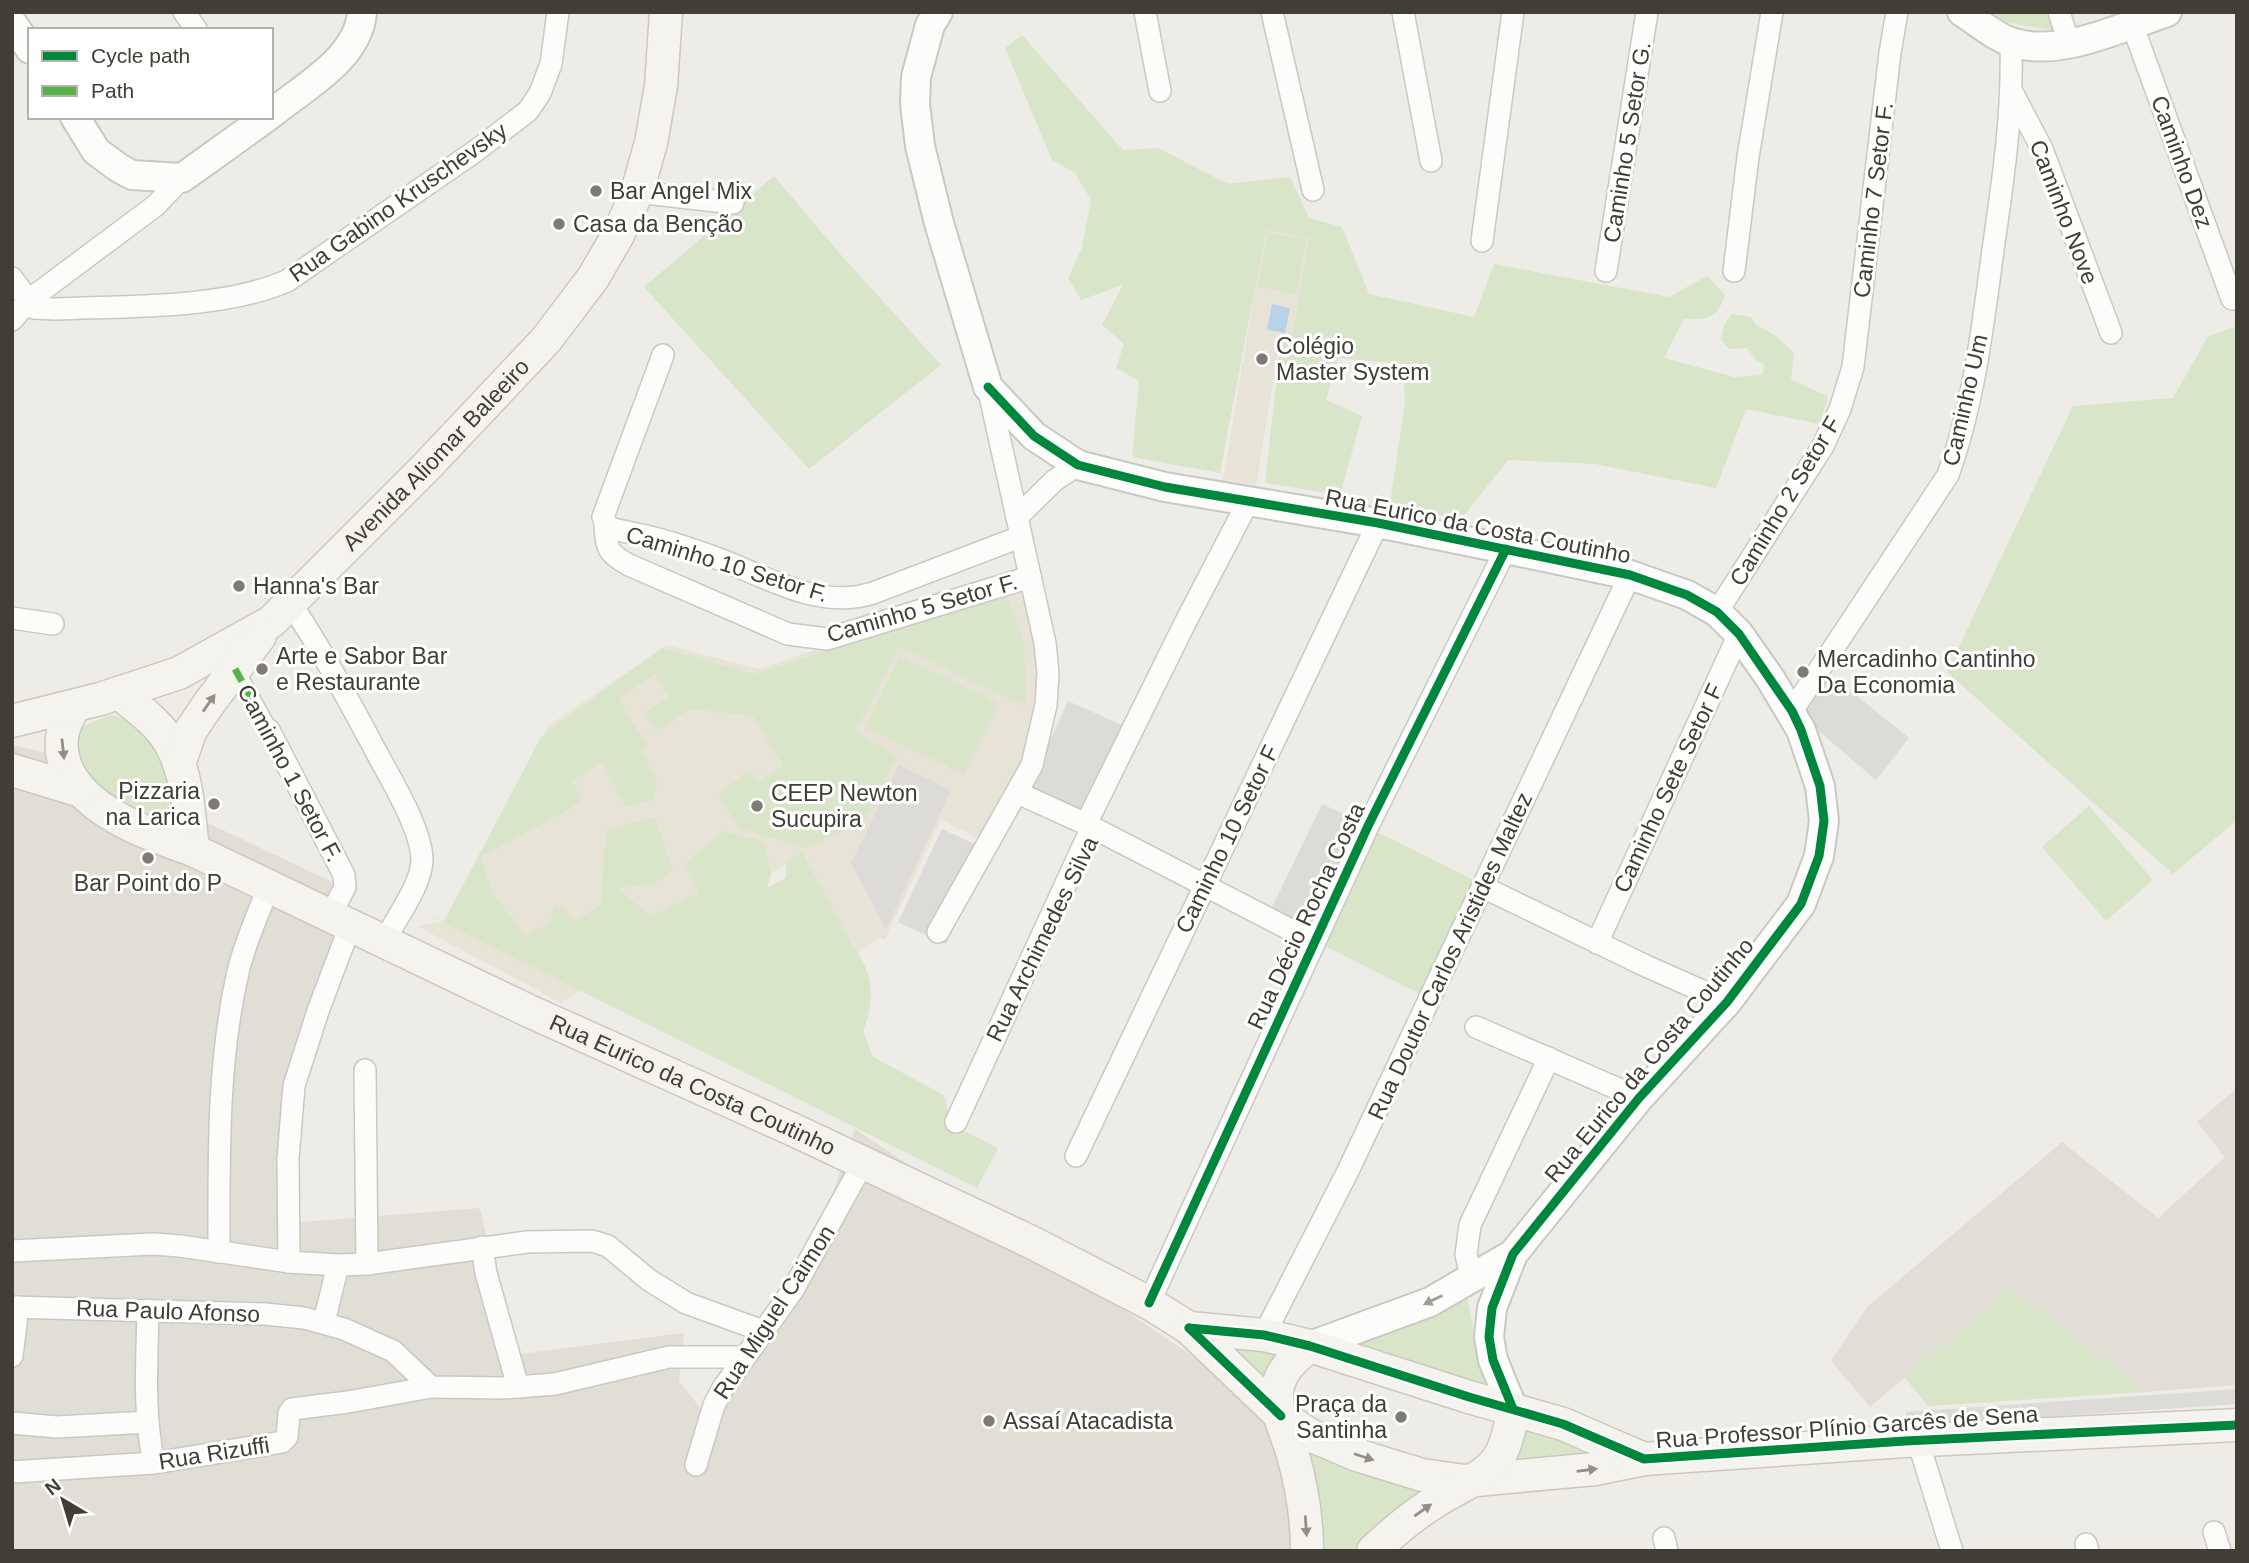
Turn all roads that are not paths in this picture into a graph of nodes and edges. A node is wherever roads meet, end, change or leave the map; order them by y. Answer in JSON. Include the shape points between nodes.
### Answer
{"nodes":[{"id":1,"x":184,"y":12,"type":"edge"},
{"id":2,"x":362,"y":12,"type":"edge"},
{"id":3,"x":558,"y":12,"type":"edge"},
{"id":4,"x":666,"y":12,"type":"edge"},
{"id":5,"x":938,"y":12,"type":"edge"},
{"id":6,"x":1145,"y":12,"type":"edge"},
{"id":7,"x":1272,"y":12,"type":"edge"},
{"id":8,"x":1403,"y":12,"type":"edge"},
{"id":9,"x":1513,"y":12,"type":"edge"},
{"id":10,"x":1647,"y":12,"type":"edge"},
{"id":11,"x":1772,"y":12,"type":"edge"},
{"id":12,"x":1897,"y":12,"type":"edge"},
{"id":13,"x":1962,"y":12,"type":"edge"},
{"id":14,"x":2059,"y":12,"type":"edge"},
{"id":15,"x":2167,"y":12,"type":"edge"},
{"id":16,"x":12,"y":23,"type":"edge"},
{"id":17,"x":2132,"y":24,"type":"junction"},
{"id":18,"x":195,"y":28,"type":"edge"},
{"id":19,"x":2011,"y":43,"type":"junction"},
{"id":20,"x":2069,"y":43,"type":"junction"},
{"id":21,"x":28,"y":46,"type":"edge"},
{"id":22,"x":1160,"y":91,"type":"dead end"},
{"id":23,"x":2012,"y":92,"type":"junction"},
{"id":24,"x":273,"y":112,"type":"edge"},
{"id":25,"x":76,"y":119,"type":"edge"},
{"id":26,"x":264,"y":119,"type":"edge"},
{"id":27,"x":1432,"y":161,"type":"dead end"},
{"id":28,"x":182,"y":177,"type":"junction"},
{"id":29,"x":1313,"y":190,"type":"dead end"},
{"id":30,"x":637,"y":192,"type":"junction"},
{"id":31,"x":733,"y":203,"type":"dead end"},
{"id":32,"x":1482,"y":241,"type":"dead end"},
{"id":33,"x":1606,"y":271,"type":"dead end"},
{"id":34,"x":1734,"y":271,"type":"dead end"},
{"id":35,"x":12,"y":278,"type":"edge"},
{"id":36,"x":2232,"y":299,"type":"dead end"},
{"id":37,"x":29,"y":300,"type":"junction"},
{"id":38,"x":12,"y":320,"type":"edge"},
{"id":39,"x":2111,"y":333,"type":"dead end"},
{"id":40,"x":663,"y":355,"type":"dead end"},
{"id":41,"x":988,"y":387,"type":"junction"},
{"id":42,"x":1848,"y":388,"type":"joint"},
{"id":43,"x":1078,"y":465,"type":"junction"},
{"id":44,"x":1248,"y":502,"type":"junction"},
{"id":45,"x":605,"y":523,"type":"junction"},
{"id":46,"x":1378,"y":523,"type":"junction"},
{"id":47,"x":1019,"y":527,"type":"junction"},
{"id":48,"x":1506,"y":549,"type":"junction"},
{"id":49,"x":1630,"y":575,"type":"junction"},
{"id":50,"x":1030,"y":576,"type":"junction"},
{"id":51,"x":1717,"y":612,"type":"junction"},
{"id":52,"x":281,"y":613,"type":"junction"},
{"id":53,"x":12,"y":618,"type":"edge"},
{"id":54,"x":53,"y":624,"type":"dead end"},
{"id":55,"x":1739,"y":634,"type":"junction"},
{"id":56,"x":235,"y":669,"type":"junction"},
{"id":57,"x":119,"y":693,"type":"junction"},
{"id":58,"x":74,"y":706,"type":"junction"},
{"id":59,"x":1792,"y":711,"type":"junction"},
{"id":60,"x":12,"y":721,"type":"edge"},
{"id":61,"x":268,"y":730,"type":"joint"},
{"id":62,"x":179,"y":764,"type":"junction"},
{"id":63,"x":12,"y":770,"type":"edge"},
{"id":64,"x":81,"y":791,"type":"junction"},
{"id":65,"x":1018,"y":793,"type":"junction"},
{"id":66,"x":1089,"y":825,"type":"junction"},
{"id":67,"x":193,"y":850,"type":"junction"},
{"id":68,"x":269,"y":887,"type":"junction"},
{"id":69,"x":1204,"y":887,"type":"junction"},
{"id":70,"x":1483,"y":887,"type":"junction"},
{"id":71,"x":340,"y":921,"type":"junction"},
{"id":72,"x":938,"y":932,"type":"dead end"},
{"id":73,"x":384,"y":942,"type":"junction"},
{"id":74,"x":1314,"y":942,"type":"junction"},
{"id":75,"x":1597,"y":943,"type":"junction"},
{"id":76,"x":1727,"y":1002,"type":"junction"},
{"id":77,"x":1476,"y":1027,"type":"dead end"},
{"id":78,"x":1549,"y":1058,"type":"junction"},
{"id":79,"x":365,"y":1070,"type":"dead end"},
{"id":80,"x":1639,"y":1098,"type":"junction"},
{"id":81,"x":956,"y":1122,"type":"dead end"},
{"id":82,"x":1076,"y":1156,"type":"dead end"},
{"id":83,"x":863,"y":1163,"type":"junction"},
{"id":84,"x":482,"y":1247,"type":"junction"},
{"id":85,"x":12,"y":1251,"type":"edge"},
{"id":86,"x":219,"y":1252,"type":"junction"},
{"id":87,"x":1513,"y":1254,"type":"junction"},
{"id":88,"x":289,"y":1262,"type":"junction"},
{"id":89,"x":368,"y":1264,"type":"junction"},
{"id":90,"x":338,"y":1265,"type":"junction"},
{"id":91,"x":1472,"y":1279,"type":"junction"},
{"id":92,"x":1149,"y":1303,"type":"junction"},
{"id":93,"x":15,"y":1307,"type":"edge"},
{"id":94,"x":148,"y":1310,"type":"junction"},
{"id":95,"x":324,"y":1322,"type":"junction"},
{"id":96,"x":1189,"y":1328,"type":"junction"},
{"id":97,"x":763,"y":1331,"type":"junction"},
{"id":98,"x":1264,"y":1335,"type":"junction"},
{"id":99,"x":1310,"y":1346,"type":"junction"},
{"id":100,"x":12,"y":1356,"type":"edge"},
{"id":101,"x":745,"y":1357,"type":"junction"},
{"id":102,"x":431,"y":1387,"type":"junction"},
{"id":103,"x":518,"y":1387,"type":"junction"},
{"id":104,"x":1513,"y":1409,"type":"junction"},
{"id":105,"x":1281,"y":1416,"type":"junction"},
{"id":106,"x":148,"y":1422,"type":"junction"},
{"id":107,"x":12,"y":1423,"type":"edge"},
{"id":108,"x":2237,"y":1425,"type":"edge"},
{"id":109,"x":1918,"y":1441,"type":"junction"},
{"id":110,"x":1644,"y":1459,"type":"junction"},
{"id":111,"x":154,"y":1463,"type":"junction"},
{"id":112,"x":696,"y":1465,"type":"dead end"},
{"id":113,"x":12,"y":1472,"type":"edge"},
{"id":114,"x":1478,"y":1478,"type":"junction"},
{"id":115,"x":1307,"y":1551,"type":"edge"},
{"id":116,"x":1373,"y":1551,"type":"edge"},
{"id":117,"x":1952,"y":1551,"type":"edge"}],
"edges":[{"from":1,"to":18,"type":"street"},
{"from":2,"to":24,"type":"street","via":[[355,40],[343,56]]},
{"from":3,"to":37,"type":"street","name":"Rua Gabino Kruschevsky","via":[[551,64],[528,111],[287,281],[207,301],[55,309],[34,308]]},
{"from":4,"to":30,"type":"main road","name":"Avenida Aliomar Baleeiro","via":[[659,98]]},
{"from":5,"to":41,"type":"street","via":[[916,78],[920,146]]},
{"from":6,"to":22,"type":"street"},
{"from":7,"to":29,"type":"street"},
{"from":8,"to":27,"type":"street"},
{"from":9,"to":32,"type":"street"},
{"from":10,"to":33,"type":"street","name":"Caminho 5 Setor G."},
{"from":11,"to":34,"type":"street"},
{"from":12,"to":42,"type":"street","name":"Caminho 7 Setor F."},
{"from":13,"to":19,"type":"street"},
{"from":14,"to":20,"type":"street"},
{"from":15,"to":17,"type":"street"},
{"from":16,"to":21,"type":"street"},
{"from":17,"to":20,"type":"street"},
{"from":17,"to":36,"type":"street","name":"Caminho Dez"},
{"from":19,"to":20,"type":"street","via":[[2037,47]]},
{"from":19,"to":23,"type":"street","name":"Caminho Um"},
{"from":23,"to":39,"type":"street","name":"Caminho Nove","via":[[2042,149]]},
{"from":23,"to":59,"type":"street","name":"Caminho Um","via":[[1984,320],[1948,475]]},
{"from":25,"to":28,"type":"street","via":[[96,151],[119,168],[132,175]]},
{"from":26,"to":28,"type":"street"},
{"from":28,"to":37,"type":"street","via":[[155,206]]},
{"from":30,"to":31,"type":"street"},
{"from":30,"to":52,"type":"main road","name":"Avenida Aliomar Baleeiro","via":[[593,278],[546,340]]},
{"from":35,"to":37,"type":"street"},
{"from":37,"to":38,"type":"street"},
{"from":40,"to":45,"type":"street","name":"Caminho 10 Setor F.","via":[[603,517]]},
{"from":41,"to":43,"type":"street","name":"Rua Eurico da Costa Coutinho","via":[[1034,436]]},
{"from":41,"to":47,"type":"street"},
{"from":42,"to":51,"type":"street","name":"Caminho 2 Setor F","via":[[1823,446]]},
{"from":43,"to":44,"type":"street","name":"Rua Eurico da Costa Coutinho"},
{"from":43,"to":47,"type":"street","via":[[1055,480]]},
{"from":44,"to":46,"type":"street","name":"Rua Eurico da Costa Coutinho"},
{"from":44,"to":66,"type":"street","name":"Rua Archimedes Silva"},
{"from":45,"to":47,"type":"street","name":"Caminho 10 Setor F.","via":[[612,529],[711,556],[797,590],[840,598],[866,595]]},
{"from":45,"to":50,"type":"street","name":"Caminho 5 Setor F.","via":[[611,554],[629,565],[809,639],[827,639]]},
{"from":46,"to":48,"type":"street","name":"Rua Eurico da Costa Coutinho"},
{"from":46,"to":69,"type":"street","name":"Caminho 10 Setor F"},
{"from":47,"to":50,"type":"street"},
{"from":48,"to":49,"type":"street","name":"Rua Eurico da Costa Coutinho"},
{"from":48,"to":74,"type":"street","name":"Rua Décio Rocha Costa"},
{"from":49,"to":51,"type":"street","name":"Rua Eurico da Costa Coutinho","via":[[1687,594]]},
{"from":49,"to":70,"type":"street","name":"Rua Doutor Carlos Aristides Maltez"},
{"from":50,"to":65,"type":"street","via":[[1048,673],[1046,705],[1032,765]]},
{"from":51,"to":55,"type":"street","name":"Rua Eurico da Costa Coutinho"},
{"from":52,"to":56,"type":"main road"},
{"from":52,"to":57,"type":"main road","name":"Avenida Aliomar Baleeiro","via":[[179,673]]},
{"from":52,"to":73,"type":"street","via":[[326,658],[403,802],[418,840],[421,874]]},
{"from":53,"to":54,"type":"street"},
{"from":55,"to":59,"type":"street","name":"Rua Eurico da Costa Coutinho"},
{"from":55,"to":75,"type":"street","name":"Caminho Sete Setor F"},
{"from":56,"to":61,"type":"street","name":"Caminho 1 Setor F."},
{"from":62,"to":56,"type":"main road","one_way":true,"via":[[191,730]]},
{"from":57,"to":58,"type":"main road","name":"Avenida Aliomar Baleeiro"},
{"from":57,"to":62,"type":"main road","via":[[152,720]]},
{"from":58,"to":60,"type":"main road","name":"Avenida Aliomar Baleeiro"},
{"from":58,"to":64,"type":"main road","name":"Rua Eurico da Costa Coutinho","one_way":true,"via":[[62,734],[62,750],[66,768]]},
{"from":59,"to":76,"type":"street","name":"Rua Eurico da Costa Coutinho","via":[[1820,786],[1824,821],[1819,856],[1801,904]]},
{"from":61,"to":71,"type":"street","name":"Caminho 1 Setor F.","via":[[344,875]]},
{"from":62,"to":67,"type":"main road"},
{"from":63,"to":64,"type":"main road"},
{"from":64,"to":67,"type":"main road","name":"Rua Eurico da Costa Coutinho","via":[[112,815]]},
{"from":65,"to":66,"type":"street"},
{"from":65,"to":72,"type":"street"},
{"from":66,"to":69,"type":"street","name":"Rua Archimedes Silva"},
{"from":66,"to":81,"type":"street","name":"Rua Archimedes Silva"},
{"from":67,"to":68,"type":"main road","name":"Rua Eurico da Costa Coutinho"},
{"from":68,"to":71,"type":"main road","name":"Rua Eurico da Costa Coutinho"},
{"from":68,"to":86,"type":"street","via":[[240,967],[226,1041],[219,1126]]},
{"from":69,"to":74,"type":"street","name":"Rua Archimedes Silva"},
{"from":69,"to":82,"type":"street","name":"Caminho 10 Setor F"},
{"from":70,"to":75,"type":"street"},
{"from":70,"to":98,"type":"street","name":"Rua Doutor Carlos Aristides Maltez"},
{"from":71,"to":73,"type":"main road","name":"Rua Eurico da Costa Coutinho"},
{"from":71,"to":88,"type":"street","name":"Caminho 1 Setor F.","via":[[294,1086],[288,1159]]},
{"from":73,"to":83,"type":"main road","name":"Rua Eurico da Costa Coutinho"},
{"from":74,"to":92,"type":"street","name":"Rua Décio Rocha Costa"},
{"from":75,"to":76,"type":"street"},
{"from":76,"to":80,"type":"street","name":"Rua Eurico da Costa Coutinho"},
{"from":77,"to":78,"type":"street"},
{"from":78,"to":80,"type":"street"},
{"from":78,"to":91,"type":"street","via":[[1470,1225],[1466,1255]]},
{"from":79,"to":89,"type":"street"},
{"from":80,"to":87,"type":"street","name":"Rua Eurico da Costa Coutinho"},
{"from":83,"to":92,"type":"main road","name":"Rua Eurico da Costa Coutinho"},
{"from":83,"to":97,"type":"street","name":"Rua Miguel Caimon","via":[[793,1290]]},
{"from":84,"to":89,"type":"street"},
{"from":84,"to":97,"type":"street","via":[[592,1241],[608,1246],[686,1303]]},
{"from":84,"to":103,"type":"street","via":[[485,1273]]},
{"from":85,"to":86,"type":"street","via":[[153,1244]]},
{"from":86,"to":88,"type":"street"},
{"from":87,"to":91,"type":"street","name":"Rua Eurico da Costa Coutinho"},
{"from":87,"to":104,"type":"street","name":"Rua Eurico da Costa Coutinho","via":[[1492,1308],[1489,1337]]},
{"from":88,"to":90,"type":"street"},
{"from":89,"to":90,"type":"street"},
{"from":90,"to":95,"type":"street"},
{"from":91,"to":99,"type":"street","name":"Rua Eurico da Costa Coutinho","one_way":true,"via":[[1430,1302]]},
{"from":92,"to":96,"type":"main road","name":"Rua Eurico da Costa Coutinho"},
{"from":93,"to":94,"type":"street","name":"Rua Paulo Afonso"},
{"from":93,"to":100,"type":"street"},
{"from":94,"to":95,"type":"street","name":"Rua Paulo Afonso","via":[[265,1314]]},
{"from":94,"to":106,"type":"street"},
{"from":95,"to":102,"type":"street","name":"Rua Paulo Afonso","via":[[393,1350]]},
{"from":96,"to":98,"type":"main road","name":"Rua Eurico da Costa Coutinho"},
{"from":96,"to":105,"type":"main road","name":"Rua Eurico da Costa Coutinho"},
{"from":97,"to":101,"type":"street","name":"Rua Miguel Caimon"},
{"from":98,"to":99,"type":"main road","name":"Rua Eurico da Costa Coutinho"},
{"from":99,"to":104,"type":"main road","name":"Rua Professor Plínio Garcês de Sena"},
{"from":99,"to":105,"type":"main road","via":[[1293,1358],[1282,1375],[1277,1393]]},
{"from":101,"to":103,"type":"street","via":[[669,1357],[567,1381]]},
{"from":101,"to":112,"type":"street","name":"Rua Miguel Caimon","via":[[714,1405]]},
{"from":102,"to":103,"type":"street"},
{"from":102,"to":111,"type":"street","name":"Rua Rizuffi","via":[[292,1409],[282,1442]]},
{"from":104,"to":110,"type":"main road","name":"Rua Professor Plínio Garcês de Sena","via":[[1563,1424]]},
{"from":104,"to":114,"type":"main road","name":"Rua Professor Plínio Garcês de Sena","via":[[1506,1445]]},
{"from":105,"to":114,"type":"main road","name":"Rua Professor Plínio Garcês de Sena","one_way":true,"via":[[1310,1435],[1357,1455],[1422,1475],[1465,1481]]},
{"from":105,"to":115,"type":"main road","one_way":true,"via":[[1305,1503]]},
{"from":106,"to":107,"type":"street","via":[[57,1427]]},
{"from":106,"to":111,"type":"street"},
{"from":108,"to":109,"type":"main road","name":"Rua Professor Plínio Garcês de Sena"},
{"from":109,"to":110,"type":"main road","name":"Rua Professor Plínio Garcês de Sena"},
{"from":109,"to":117,"type":"street"},
{"from":114,"to":110,"type":"main road","name":"Rua Professor Plínio Garcês de Sena","one_way":true,"via":[[1576,1472]]},
{"from":111,"to":113,"type":"street","name":"Rua Rizuffi"},
{"from":116,"to":114,"type":"main road","name":"Rua Professor Plínio Garcês de Sena","one_way":true,"via":[[1423,1510]]}]}
